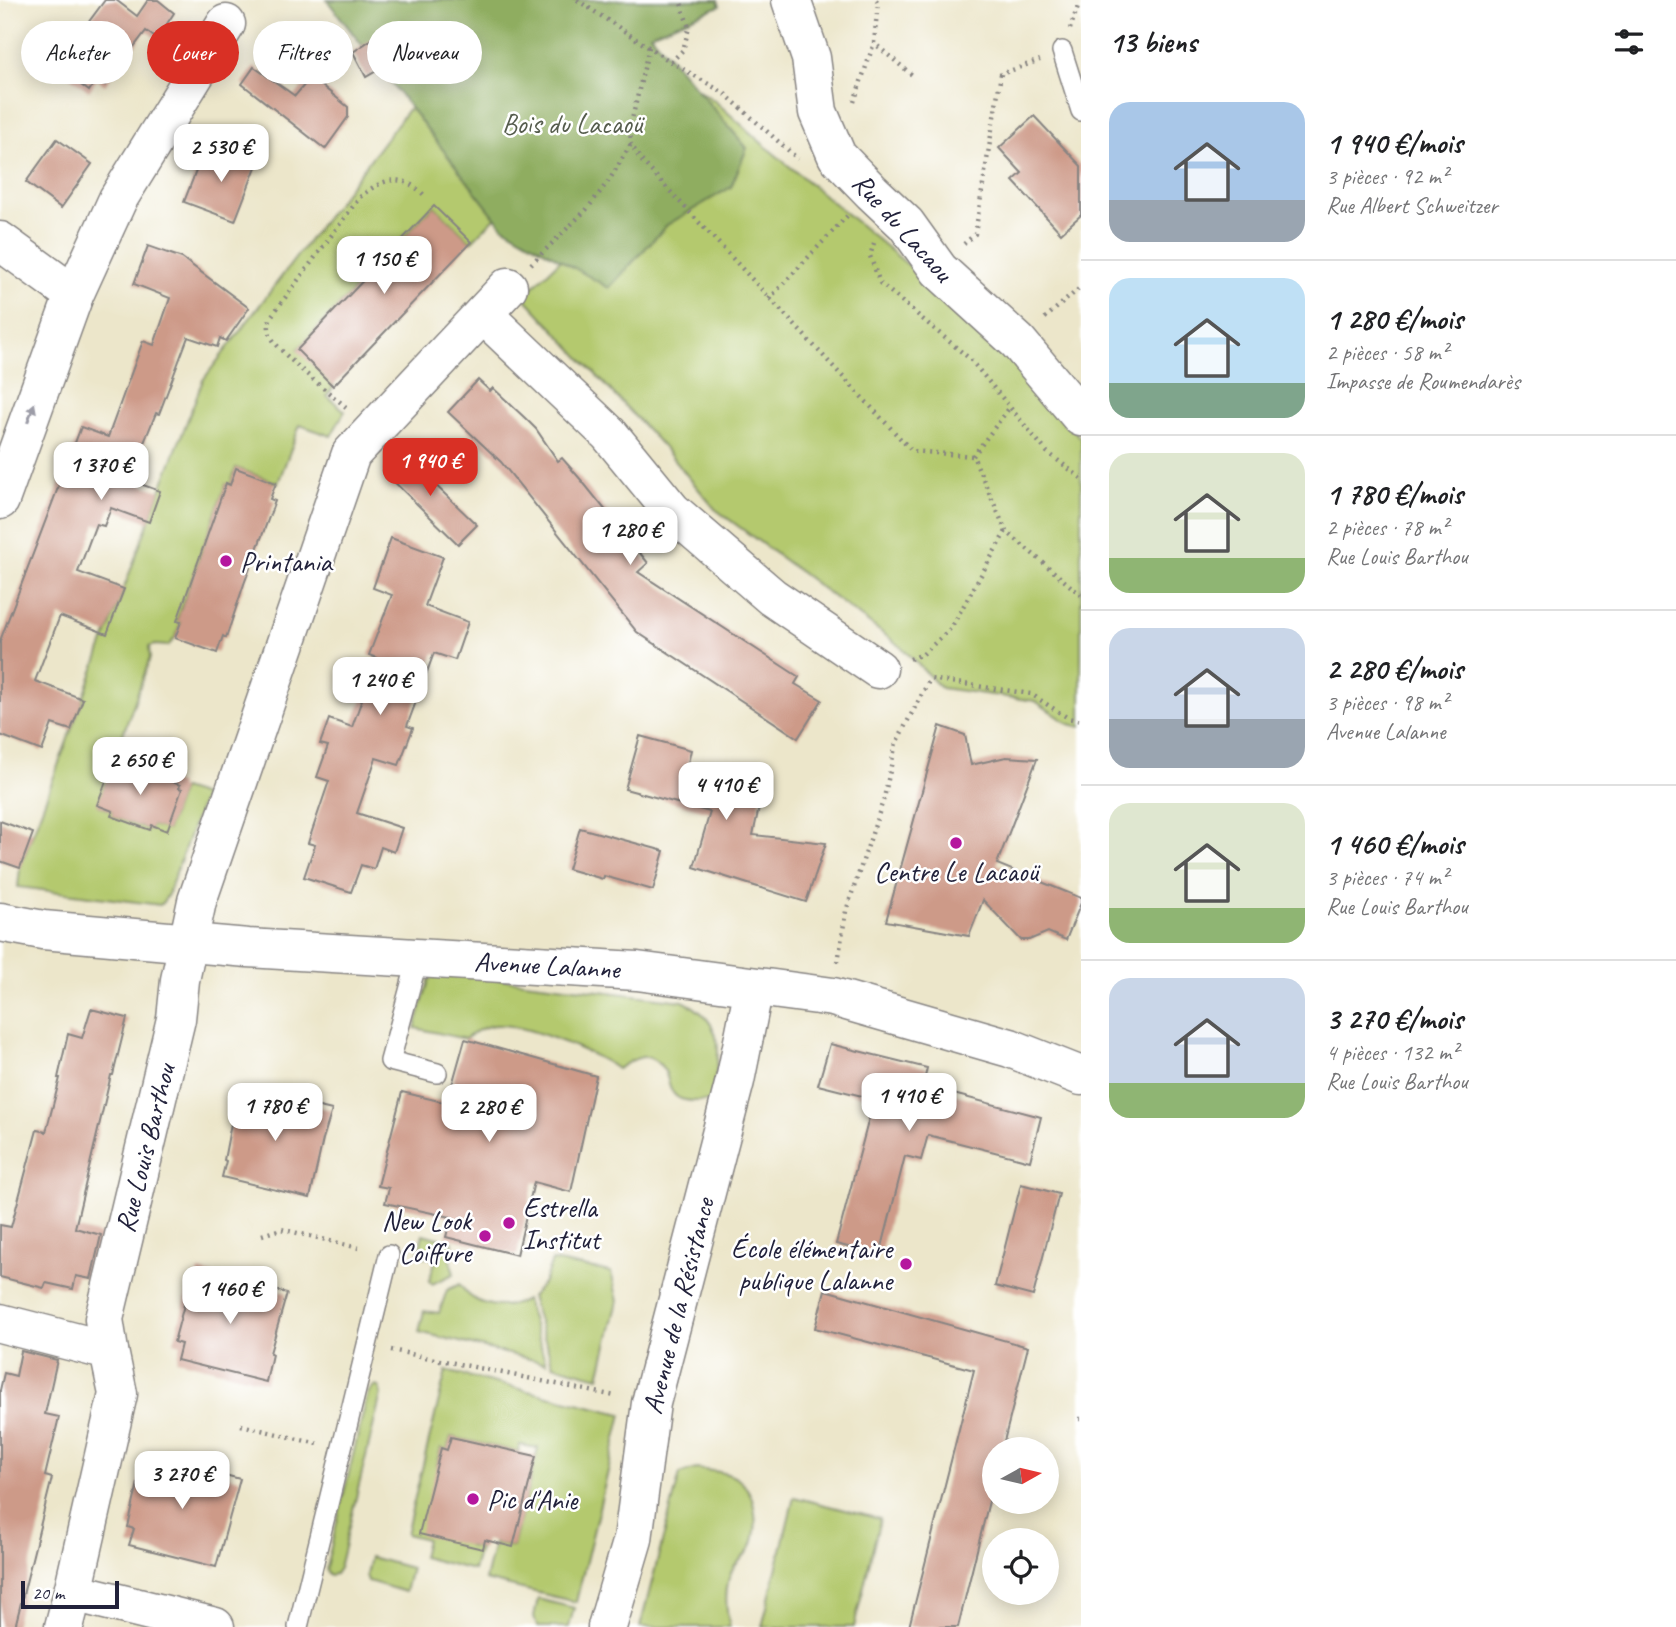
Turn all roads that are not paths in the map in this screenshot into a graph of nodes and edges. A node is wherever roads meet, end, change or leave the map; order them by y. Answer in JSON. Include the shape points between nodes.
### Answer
{"nodes":[{"id":1,"x":791,"y":0,"type":"edge"},
{"id":2,"x":1062,"y":51,"type":"road end"},
{"id":3,"x":189,"y":84,"type":"edge"},
{"id":4,"x":1081,"y":111,"type":"edge"},
{"id":5,"x":0,"y":241,"type":"edge"},
{"id":6,"x":74,"y":295,"type":"junction"},
{"id":7,"x":1081,"y":416,"type":"edge"},
{"id":8,"x":0,"y":500,"type":"edge"},
{"id":9,"x":878,"y":669,"type":"road end"},
{"id":10,"x":0,"y":922,"type":"edge"},
{"id":11,"x":187,"y":943,"type":"junction"},
{"id":12,"x":418,"y":958,"type":"junction"},
{"id":13,"x":754,"y":986,"type":"junction"},
{"id":14,"x":437,"y":1073,"type":"dead end"},
{"id":15,"x":1081,"y":1076,"type":"edge"},
{"id":16,"x":389,"y":1255,"type":"road end"},
{"id":17,"x":0,"y":1323,"type":"edge"},
{"id":18,"x":109,"y":1351,"type":"junction"},
{"id":19,"x":68,"y":1609,"type":"edge"},
{"id":20,"x":215,"y":1627,"type":"edge"},
{"id":21,"x":298,"y":1627,"type":"edge"},
{"id":22,"x":607,"y":1627,"type":"edge"}],
"edges":[{"from":1,"to":7,"type":"street","name":"Rue du Lacaou","via":[[811,58],[818,112],[837,156],[906,224],[939,270],[1018,342]]},
{"from":2,"to":4,"type":"lane"},
{"from":3,"to":6,"type":"street","via":[[118,199]]},
{"from":5,"to":6,"type":"street"},
{"from":8,"to":6,"type":"street","one_way":true},
{"from":9,"to":11,"type":"street","name":"Rue Louis Barthou","via":[[772,597],[672,511],[495,300],[351,454],[197,901]]},
{"from":10,"to":11,"type":"street","name":"Avenue Lalanne"},
{"from":11,"to":12,"type":"street","name":"Avenue Lalanne"},
{"from":11,"to":18,"type":"street","name":"Rue Louis Barthou","via":[[176,1019],[104,1319]]},
{"from":12,"to":13,"type":"street","name":"Avenue Lalanne","via":[[638,971]]},
{"from":12,"to":14,"type":"lane","via":[[390,1061]]},
{"from":13,"to":15,"type":"street","name":"Avenue Lalanne","via":[[832,997],[1010,1048]]},
{"from":13,"to":22,"type":"street","name":"Avenue de la Résistance","via":[[735,1081],[651,1403],[633,1539]]},
{"from":16,"to":21,"type":"lane"},
{"from":17,"to":18,"type":"street"},
{"from":18,"to":19,"type":"street","name":"Rue Louis Barthou","via":[[118,1394]]},
{"from":19,"to":20,"type":"street","name":"Rue Louis Barthou"}]}
